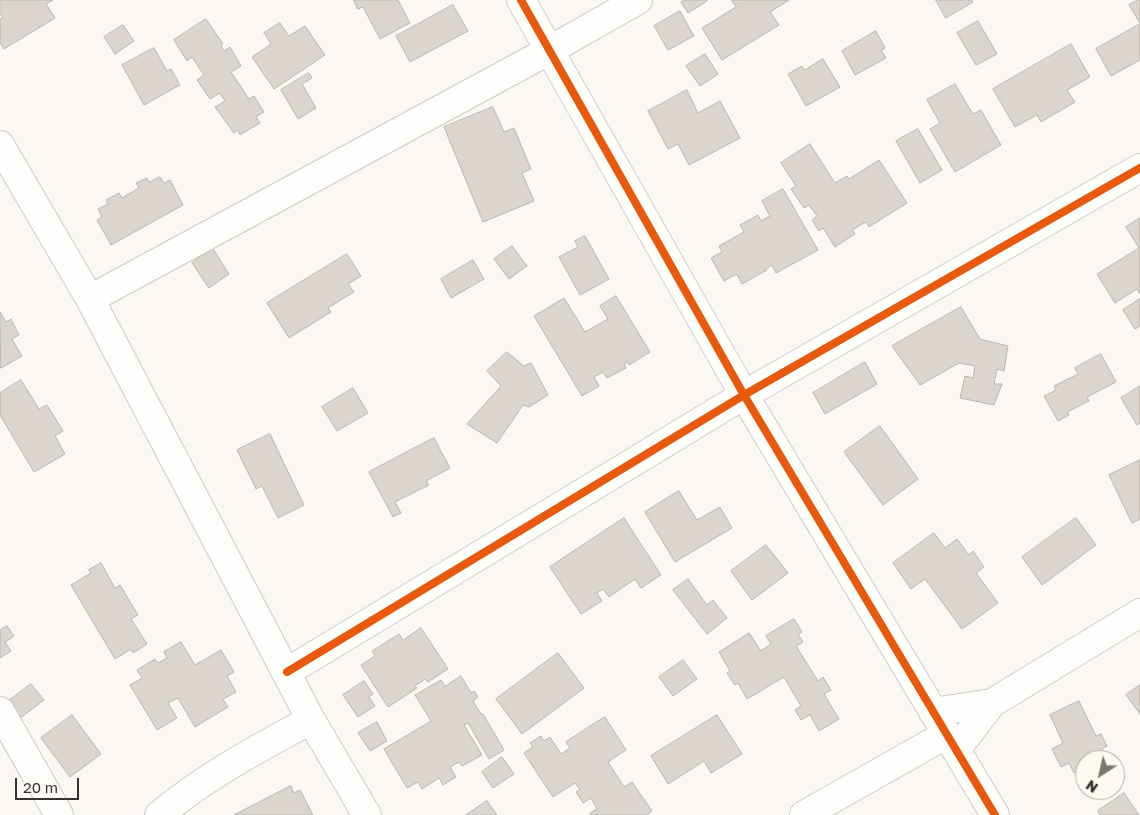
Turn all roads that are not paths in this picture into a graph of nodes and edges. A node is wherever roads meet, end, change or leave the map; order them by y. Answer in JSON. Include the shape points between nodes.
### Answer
{"nodes":[{"id":1,"x":521,"y":0,"type":"edge"},
{"id":2,"x":638,"y":0,"type":"edge"},
{"id":3,"x":550,"y":50,"type":"junction"},
{"id":4,"x":0,"y":145,"type":"edge"},
{"id":5,"x":1140,"y":168,"type":"edge"},
{"id":6,"x":90,"y":300,"type":"junction"},
{"id":7,"x":744,"y":395,"type":"junction"},
{"id":8,"x":1140,"y":613,"type":"edge"},
{"id":9,"x":287,"y":672,"type":"junction"},
{"id":10,"x":992,"y":703,"type":"junction"},
{"id":11,"x":0,"y":711,"type":"edge"},
{"id":12,"x":311,"y":720,"type":"junction"},
{"id":13,"x":945,"y":732,"type":"junction"},
{"id":14,"x":59,"y":815,"type":"edge"},
{"id":15,"x":159,"y":815,"type":"edge"},
{"id":16,"x":367,"y":815,"type":"edge"},
{"id":17,"x":804,"y":815,"type":"edge"},
{"id":18,"x":995,"y":815,"type":"edge"}],
"edges":[{"from":1,"to":3,"type":"street"},
{"from":2,"to":3,"type":"street"},
{"from":3,"to":6,"type":"street"},
{"from":3,"to":7,"type":"street"},
{"from":4,"to":6,"type":"street"},
{"from":5,"to":7,"type":"street"},
{"from":6,"to":9,"type":"street"},
{"from":7,"to":9,"type":"street"},
{"from":7,"to":13,"type":"street"},
{"from":8,"to":10,"type":"street"},
{"from":9,"to":12,"type":"street"},
{"from":10,"to":13,"type":"street"},
{"from":10,"to":13,"type":"street"},
{"from":11,"to":14,"type":"street"},
{"from":12,"to":15,"type":"street","via":[[186,792]]},
{"from":12,"to":16,"type":"street"},
{"from":13,"to":17,"type":"street"},
{"from":13,"to":18,"type":"street"}]}
